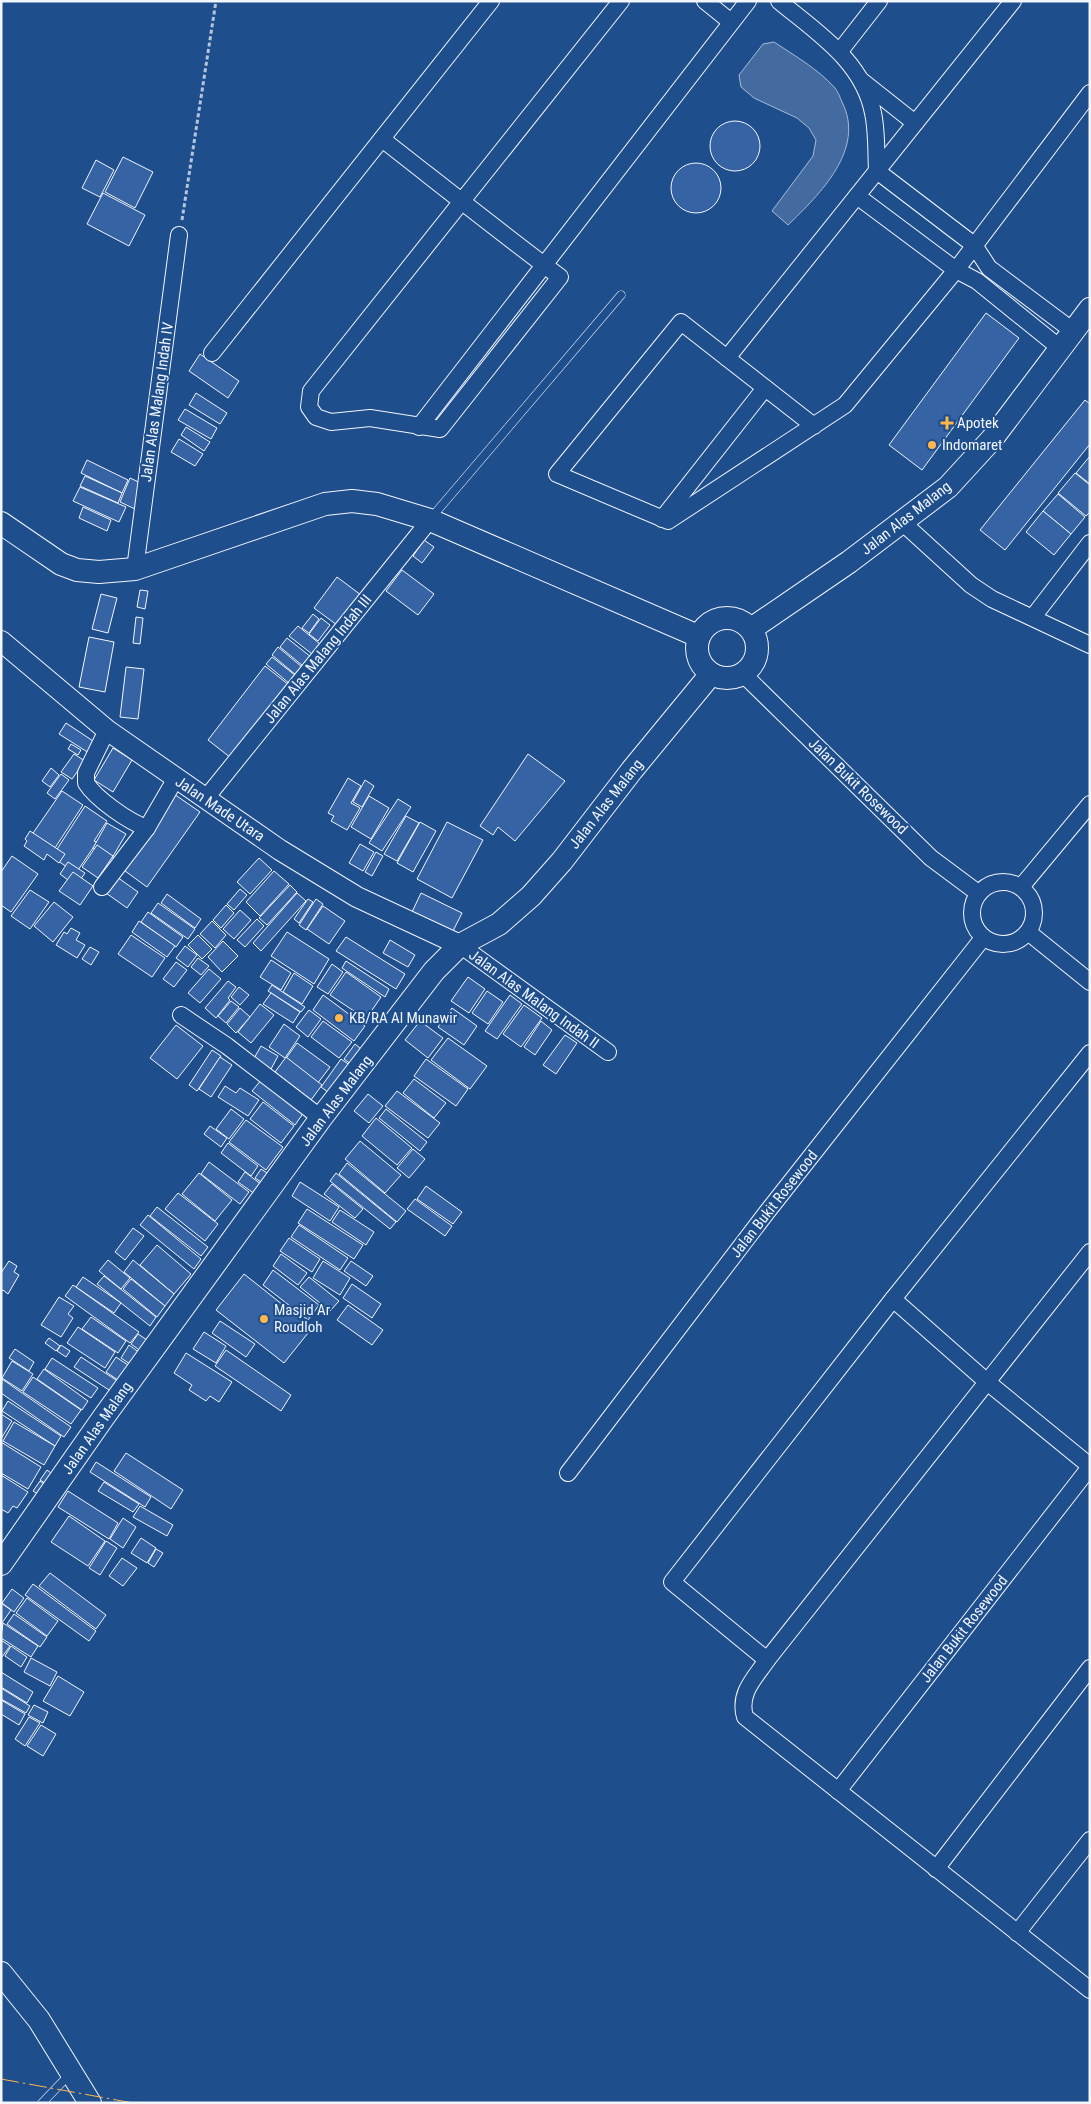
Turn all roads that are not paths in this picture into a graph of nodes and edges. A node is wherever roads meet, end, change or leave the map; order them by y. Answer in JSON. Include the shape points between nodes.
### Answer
{"nodes":[{"id":1,"x":491,"y":1,"type":"edge"},
{"id":2,"x":621,"y":1,"type":"edge"},
{"id":3,"x":705,"y":1,"type":"edge"},
{"id":4,"x":748,"y":1,"type":"edge"},
{"id":5,"x":778,"y":1,"type":"edge"},
{"id":6,"x":879,"y":1,"type":"edge"},
{"id":7,"x":1013,"y":1,"type":"edge"},
{"id":8,"x":732,"y":22,"type":"junction"},
{"id":9,"x":840,"y":51,"type":"junction"},
{"id":10,"x":860,"y":80,"type":"junction"},
{"id":11,"x":1090,"y":93,"type":"edge"},
{"id":12,"x":915,"y":123,"type":"junction"},
{"id":13,"x":382,"y":139,"type":"junction"},
{"id":14,"x":877,"y":171,"type":"junction"},
{"id":15,"x":857,"y":196,"type":"junction"},
{"id":16,"x":462,"y":201,"type":"junction"},
{"id":17,"x":179,"y":235,"type":"road end"},
{"id":18,"x":974,"y":246,"type":"junction"},
{"id":19,"x":544,"y":265,"type":"junction"},
{"id":20,"x":956,"y":270,"type":"junction"},
{"id":21,"x":621,"y":295,"type":"dead end"},
{"id":22,"x":1090,"y":309,"type":"edge"},
{"id":23,"x":1067,"y":340,"type":"junction"},
{"id":24,"x":212,"y":353,"type":"dead end"},
{"id":25,"x":727,"y":358,"type":"junction"},
{"id":26,"x":765,"y":388,"type":"junction"},
{"id":27,"x":814,"y":426,"type":"junction"},
{"id":28,"x":662,"y":519,"type":"junction"},
{"id":29,"x":430,"y":520,"type":"junction"},
{"id":30,"x":1,"y":523,"type":"edge"},
{"id":31,"x":902,"y":523,"type":"junction"},
{"id":32,"x":1090,"y":543,"type":"edge"},
{"id":33,"x":135,"y":569,"type":"junction"},
{"id":34,"x":1033,"y":617,"type":"junction"},
{"id":35,"x":751,"y":629,"type":"junction"},
{"id":36,"x":698,"y":636,"type":"junction"},
{"id":37,"x":1,"y":641,"type":"edge"},
{"id":38,"x":1090,"y":645,"type":"edge"},
{"id":39,"x":711,"y":674,"type":"junction"},
{"id":40,"x":743,"y":674,"type":"junction"},
{"id":41,"x":107,"y":730,"type":"junction"},
{"id":42,"x":176,"y":778,"type":"junction"},
{"id":43,"x":206,"y":798,"type":"junction"},
{"id":44,"x":1090,"y":804,"type":"edge"},
{"id":45,"x":147,"y":828,"type":"junction"},
{"id":46,"x":102,"y":887,"type":"dead end"},
{"id":47,"x":1021,"y":887,"type":"junction"},
{"id":48,"x":978,"y":894,"type":"junction"},
{"id":49,"x":1028,"y":932,"type":"junction"},
{"id":50,"x":983,"y":938,"type":"junction"},
{"id":51,"x":460,"y":945,"type":"junction"},
{"id":52,"x":1090,"y":982,"type":"edge"},
{"id":53,"x":181,"y":1015,"type":"dead end"},
{"id":54,"x":608,"y":1052,"type":"dead end"},
{"id":55,"x":1090,"y":1053,"type":"edge"},
{"id":56,"x":321,"y":1118,"type":"junction"},
{"id":57,"x":1090,"y":1252,"type":"edge"},
{"id":58,"x":892,"y":1298,"type":"junction"},
{"id":59,"x":986,"y":1382,"type":"junction"},
{"id":60,"x":1090,"y":1467,"type":"edge"},
{"id":61,"x":568,"y":1473,"type":"dead end"},
{"id":62,"x":1,"y":1564,"type":"edge"},
{"id":63,"x":767,"y":1660,"type":"junction"},
{"id":64,"x":1090,"y":1668,"type":"edge"},
{"id":65,"x":838,"y":1791,"type":"junction"},
{"id":66,"x":1090,"y":1840,"type":"edge"},
{"id":67,"x":936,"y":1868,"type":"junction"},
{"id":68,"x":1017,"y":1933,"type":"junction"},
{"id":69,"x":1,"y":1973,"type":"edge"},
{"id":70,"x":1090,"y":1990,"type":"edge"},
{"id":71,"x":72,"y":2072,"type":"junction"},
{"id":72,"x":42,"y":2103,"type":"edge"},
{"id":73,"x":90,"y":2103,"type":"edge"}],
"edges":[{"from":1,"to":13,"type":"street"},
{"from":2,"to":16,"type":"street"},
{"from":3,"to":8,"type":"street"},
{"from":4,"to":8,"type":"street"},
{"from":5,"to":9,"type":"street"},
{"from":6,"to":9,"type":"street"},
{"from":7,"to":12,"type":"street"},
{"from":8,"to":19,"type":"street"},
{"from":9,"to":10,"type":"street"},
{"from":10,"to":12,"type":"street"},
{"from":10,"to":14,"type":"street","via":[[873,112]]},
{"from":11,"to":18,"type":"street"},
{"from":12,"to":14,"type":"street"},
{"from":13,"to":16,"type":"street"},
{"from":13,"to":24,"type":"street"},
{"from":14,"to":15,"type":"street"},
{"from":14,"to":18,"type":"street"},
{"from":15,"to":20,"type":"street"},
{"from":15,"to":25,"type":"street"},
{"from":16,"to":19,"type":"street"},
{"from":16,"to":19,"type":"street","via":[[311,391],[309,407],[316,417],[331,422],[370,418],[419,427]]},
{"from":17,"to":33,"type":"street","name":"Jalan Alas Malang Indah IV"},
{"from":18,"to":20,"type":"street"},
{"from":18,"to":23,"type":"street","via":[[988,268]]},
{"from":20,"to":23,"type":"street"},
{"from":20,"to":27,"type":"street","via":[[845,406]]},
{"from":21,"to":29,"type":"lane"},
{"from":22,"to":23,"type":"main road","name":"Jalan Alas Malang"},
{"from":23,"to":31,"type":"main road","name":"Jalan Alas Malang","via":[[992,439],[948,487]]},
{"from":25,"to":26,"type":"street"},
{"from":25,"to":28,"type":"street","via":[[681,322],[556,474]]},
{"from":26,"to":27,"type":"street"},
{"from":26,"to":28,"type":"street"},
{"from":27,"to":28,"type":"street","via":[[668,521]]},
{"from":29,"to":33,"type":"main road","via":[[377,504],[352,501],[325,504]]},
{"from":29,"to":36,"type":"main road"},
{"from":29,"to":43,"type":"street","name":"Jalan Alas Malang Indah III"},
{"from":30,"to":33,"type":"main road","via":[[49,558],[77,570]]},
{"from":31,"to":34,"type":"street","via":[[971,585],[992,599]]},
{"from":31,"to":35,"type":"main road","name":"Jalan Alas Malang"},
{"from":32,"to":34,"type":"street"},
{"from":34,"to":38,"type":"street"},
{"from":35,"to":36,"type":"main road","via":[[738,619],[722,617],[708,624]]},
{"from":35,"to":40,"type":"main road","via":[[758,645],[754,661]]},
{"from":36,"to":39,"type":"main road","via":[[698,658]]},
{"from":37,"to":41,"type":"street","name":"Jalan Made Utara"},
{"from":39,"to":40,"type":"main road","via":[[727,679]]},
{"from":39,"to":51,"type":"main road","name":"Jalan Alas Malang","via":[[531,896],[499,924]]},
{"from":40,"to":48,"type":"street","name":"Jalan Bukit Rosewood","via":[[931,858]]},
{"from":41,"to":42,"type":"street","name":"Jalan Made Utara"},
{"from":41,"to":45,"type":"street","via":[[86,773],[86,784],[131,821]]},
{"from":42,"to":43,"type":"street","name":"Jalan Made Utara"},
{"from":42,"to":45,"type":"street"},
{"from":43,"to":51,"type":"street","name":"Jalan Made Utara","via":[[332,884]]},
{"from":44,"to":47,"type":"street"},
{"from":45,"to":46,"type":"street"},
{"from":47,"to":48,"type":"street","via":[[1010,882],[998,882],[986,886]]},
{"from":47,"to":49,"type":"street","via":[[1034,908]]},
{"from":48,"to":50,"type":"street","via":[[972,904],[971,916]]},
{"from":49,"to":50,"type":"street","via":[[1011,943],[991,942]]},
{"from":49,"to":52,"type":"street"},
{"from":50,"to":61,"type":"street","name":"Jalan Bukit Rosewood","via":[[767,1212]]},
{"from":51,"to":54,"type":"street","name":"Jalan Alas Malang Indah II"},
{"from":51,"to":56,"type":"main road","name":"Jalan Alas Malang","via":[[434,970]]},
{"from":53,"to":56,"type":"street"},
{"from":55,"to":58,"type":"street"},
{"from":56,"to":62,"type":"main road","name":"Jalan Alas Malang"},
{"from":57,"to":59,"type":"street"},
{"from":58,"to":59,"type":"street","name":"Jalan Bukit Rosewood"},
{"from":58,"to":63,"type":"street","via":[[672,1582]]},
{"from":59,"to":60,"type":"street","name":"Jalan Bukit Rosewood"},
{"from":59,"to":63,"type":"street"},
{"from":60,"to":65,"type":"street","name":"Jalan Bukit Rosewood"},
{"from":63,"to":65,"type":"street","via":[[746,1692],[742,1705],[745,1717]]},
{"from":64,"to":67,"type":"street"},
{"from":65,"to":67,"type":"street"},
{"from":66,"to":68,"type":"street"},
{"from":67,"to":68,"type":"street"},
{"from":68,"to":70,"type":"street"},
{"from":69,"to":71,"type":"main road","via":[[39,2020]]},
{"from":71,"to":72,"type":"lane"},
{"from":71,"to":73,"type":"main road"}]}
